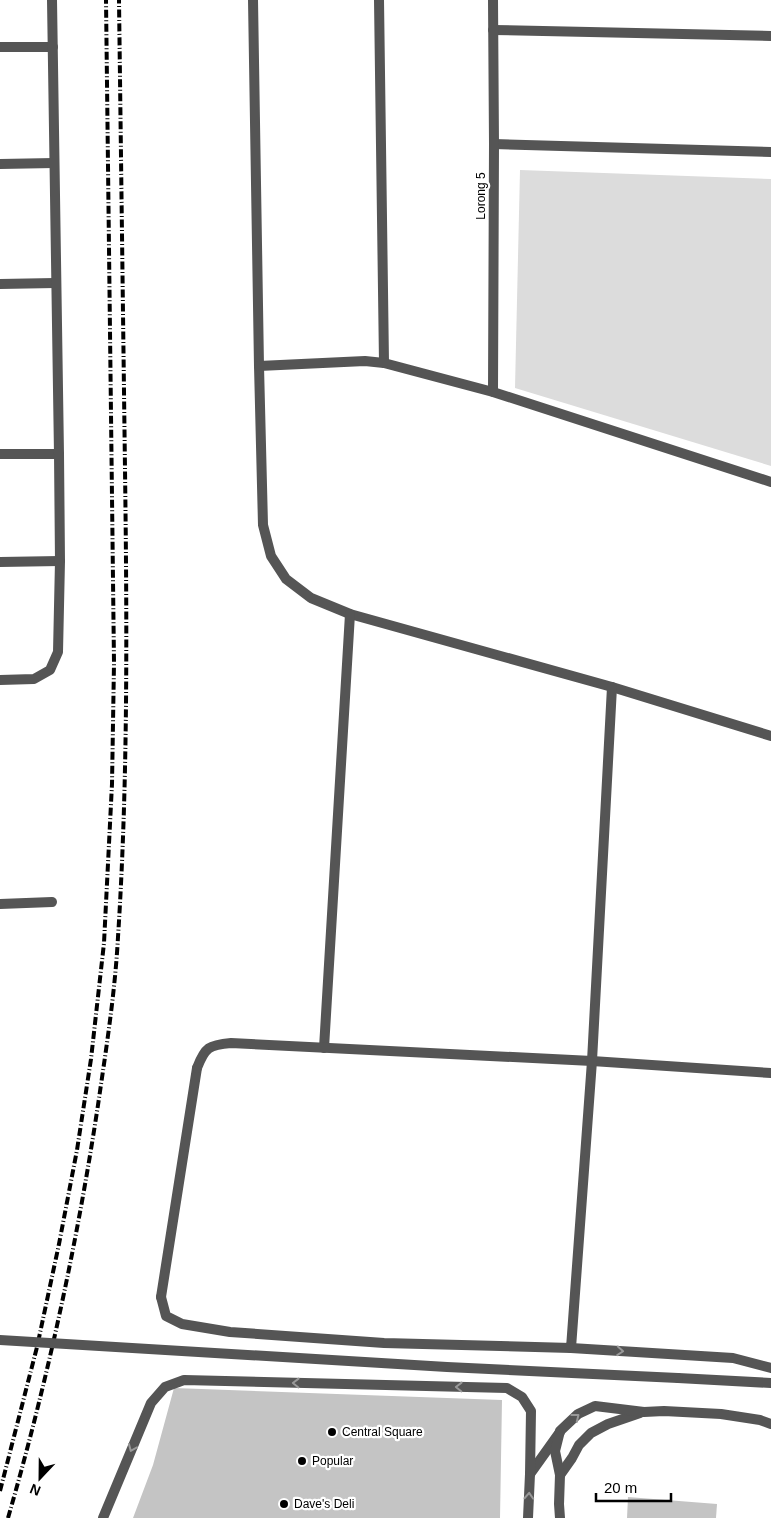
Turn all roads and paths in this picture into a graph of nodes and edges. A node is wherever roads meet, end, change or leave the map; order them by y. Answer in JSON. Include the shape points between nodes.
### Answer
{"nodes":[{"id":1,"x":52,"y":0,"type":"edge"},
{"id":2,"x":253,"y":0,"type":"edge"},
{"id":3,"x":379,"y":0,"type":"edge"},
{"id":4,"x":493,"y":0,"type":"edge"},
{"id":5,"x":493,"y":30,"type":"junction"},
{"id":6,"x":771,"y":36,"type":"edge"},
{"id":7,"x":0,"y":47,"type":"edge"},
{"id":8,"x":53,"y":47,"type":"junction"},
{"id":9,"x":494,"y":144,"type":"junction"},
{"id":10,"x":771,"y":152,"type":"edge"},
{"id":11,"x":54,"y":163,"type":"junction"},
{"id":12,"x":0,"y":164,"type":"edge"},
{"id":13,"x":55,"y":283,"type":"junction"},
{"id":14,"x":0,"y":284,"type":"edge"},
{"id":15,"x":384,"y":363,"type":"junction"},
{"id":16,"x":259,"y":366,"type":"junction"},
{"id":17,"x":493,"y":392,"type":"junction"},
{"id":18,"x":0,"y":454,"type":"edge"},
{"id":19,"x":59,"y":454,"type":"junction"},
{"id":20,"x":771,"y":482,"type":"edge"},
{"id":21,"x":60,"y":561,"type":"junction"},
{"id":22,"x":0,"y":562,"type":"edge"},
{"id":23,"x":350,"y":614,"type":"junction"},
{"id":24,"x":0,"y":680,"type":"edge"},
{"id":25,"x":612,"y":687,"type":"junction"},
{"id":26,"x":771,"y":736,"type":"edge"},
{"id":27,"x":52,"y":902,"type":"dead end"},
{"id":28,"x":0,"y":904,"type":"edge"},
{"id":29,"x":324,"y":1048,"type":"junction"},
{"id":30,"x":592,"y":1062,"type":"junction"},
{"id":31,"x":771,"y":1072,"type":"edge"},
{"id":32,"x":0,"y":1331,"type":"edge"},
{"id":33,"x":0,"y":1340,"type":"edge"},
{"id":34,"x":571,"y":1348,"type":"junction"},
{"id":35,"x":771,"y":1368,"type":"edge"},
{"id":36,"x":771,"y":1383,"type":"edge"},
{"id":37,"x":644,"y":1412,"type":"junction"},
{"id":38,"x":771,"y":1424,"type":"edge"},
{"id":39,"x":560,"y":1431,"type":"junction"},
{"id":40,"x":530,"y":1474,"type":"junction"},
{"id":41,"x":560,"y":1475,"type":"junction"},
{"id":42,"x":103,"y":1518,"type":"edge"},
{"id":43,"x":528,"y":1518,"type":"edge"},
{"id":44,"x":560,"y":1518,"type":"edge"}],
"edges":[{"from":1,"to":8,"type":"street"},
{"from":2,"to":16,"type":"street"},
{"from":3,"to":15,"type":"street"},
{"from":4,"to":5,"type":"street","name":"Lorong 5"},
{"from":5,"to":6,"type":"street"},
{"from":5,"to":9,"type":"street","name":"Lorong 5"},
{"from":7,"to":8,"type":"street"},
{"from":8,"to":11,"type":"street"},
{"from":9,"to":10,"type":"street"},
{"from":9,"to":17,"type":"street","name":"Lorong 5"},
{"from":11,"to":12,"type":"street"},
{"from":11,"to":13,"type":"street"},
{"from":13,"to":14,"type":"street"},
{"from":13,"to":19,"type":"street"},
{"from":15,"to":16,"type":"street"},
{"from":15,"to":17,"type":"street"},
{"from":16,"to":23,"type":"street","via":[[263,525],[271,556],[286,579],[311,598]]},
{"from":17,"to":20,"type":"street"},
{"from":18,"to":19,"type":"street"},
{"from":19,"to":21,"type":"street"},
{"from":21,"to":22,"type":"street"},
{"from":21,"to":24,"type":"street","via":[[58,652],[50,670],[34,679]]},
{"from":23,"to":25,"type":"street"},
{"from":23,"to":29,"type":"street"},
{"from":25,"to":26,"type":"street"},
{"from":25,"to":30,"type":"street"},
{"from":27,"to":28,"type":"street"},
{"from":29,"to":30,"type":"street"},
{"from":29,"to":34,"type":"street","via":[[216,1044],[207,1048],[201,1057],[161,1297],[166,1316],[182,1324],[230,1332],[384,1343]]},
{"from":30,"to":31,"type":"street"},
{"from":30,"to":34,"type":"street"},
{"from":32,"to":33,"type":"street"},
{"from":33,"to":36,"type":"street","bridge":true},
{"from":34,"to":35,"type":"street","one_way":true,"via":[[733,1358]]},
{"from":37,"to":38,"type":"street","via":[[721,1414]]},
{"from":39,"to":37,"type":"street","one_way":true,"via":[[578,1414],[595,1406]]},
{"from":37,"to":41,"type":"street","via":[[592,1433],[578,1445]]},
{"from":39,"to":40,"type":"street"},
{"from":39,"to":41,"type":"street","via":[[556,1451]]},
{"from":40,"to":42,"type":"street","one_way":true,"via":[[531,1411],[522,1397],[507,1388],[184,1380],[165,1387],[151,1403]]},
{"from":43,"to":40,"type":"street","one_way":true},
{"from":41,"to":44,"type":"street"}]}
